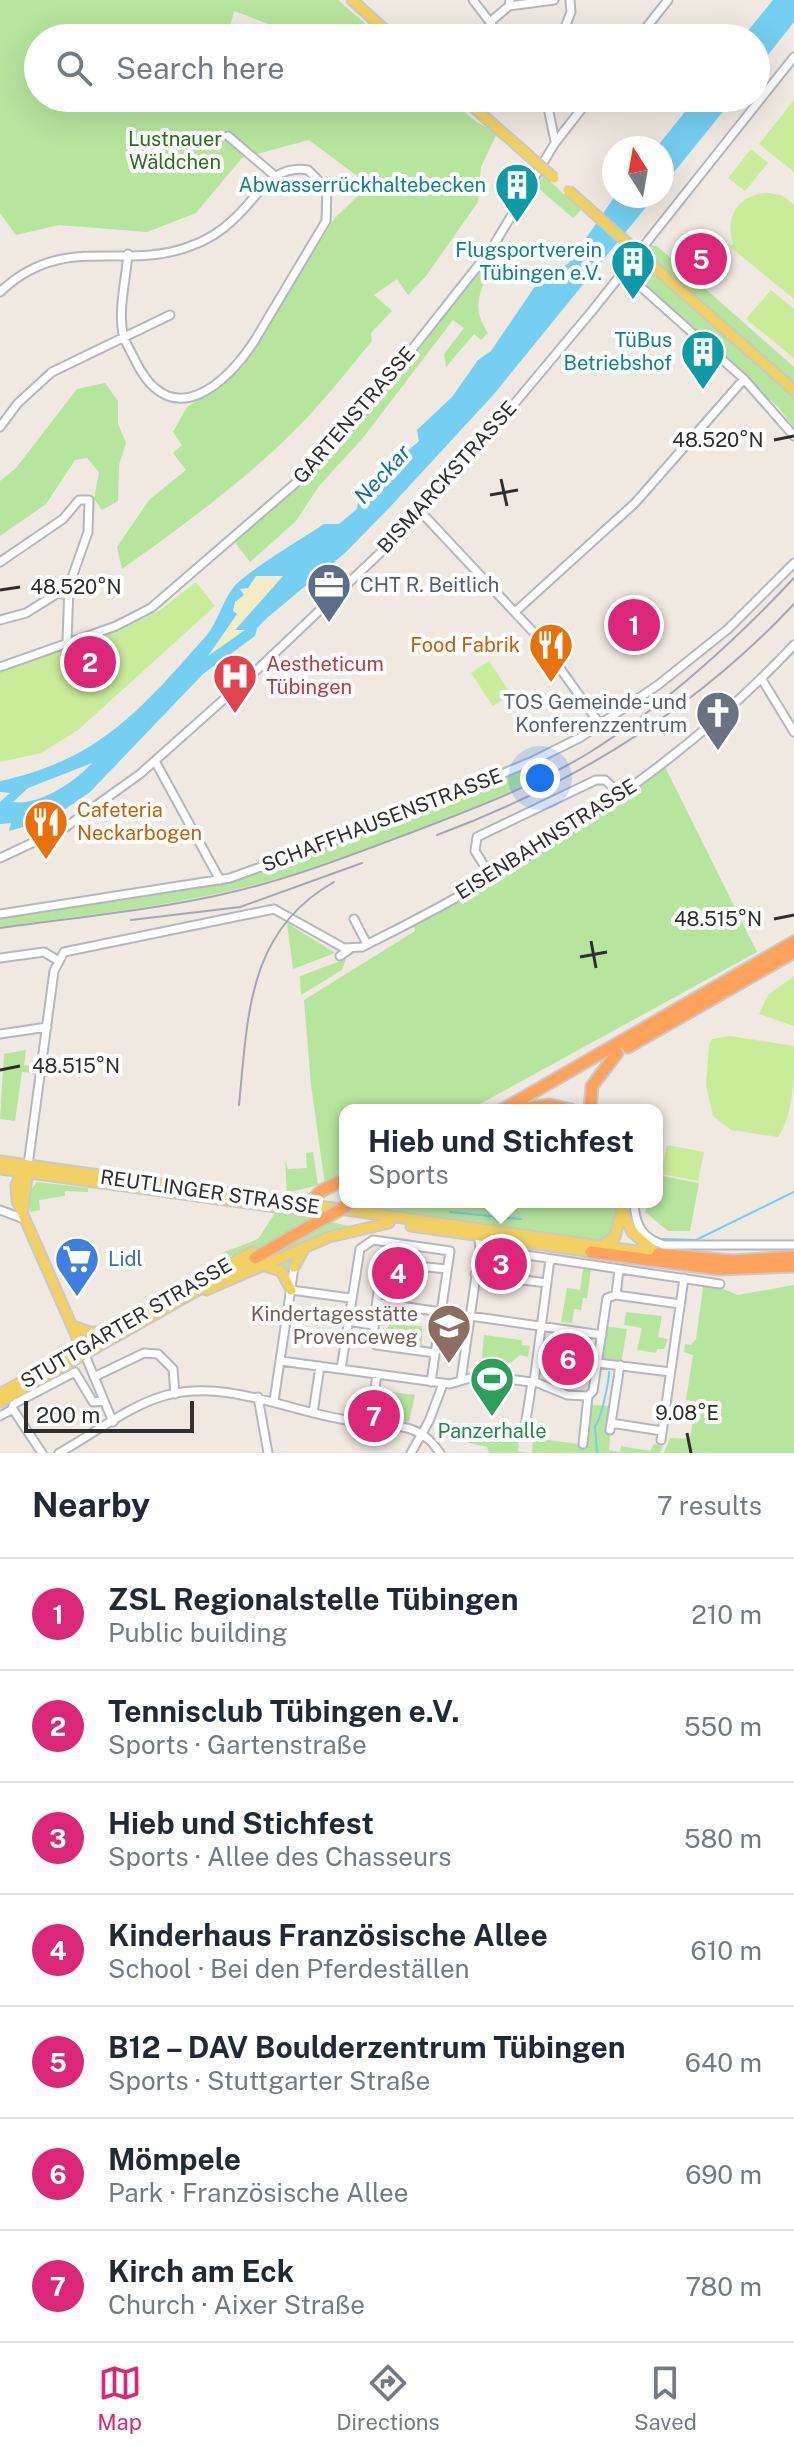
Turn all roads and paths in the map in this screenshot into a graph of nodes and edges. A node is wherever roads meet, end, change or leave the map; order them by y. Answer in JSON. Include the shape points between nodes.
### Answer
{"nodes":[{"id":1,"x":352,"y":0,"type":"edge"},
{"id":2,"x":473,"y":0,"type":"edge"},
{"id":3,"x":554,"y":0,"type":"edge"},
{"id":4,"x":570,"y":0,"type":"edge"},
{"id":5,"x":668,"y":0,"type":"edge"},
{"id":6,"x":509,"y":3,"type":"edge"},
{"id":7,"x":490,"y":22,"type":"joint"},
{"id":8,"x":378,"y":24,"type":"edge"},
{"id":9,"x":566,"y":24,"type":"edge"},
{"id":10,"x":649,"y":24,"type":"edge"},
{"id":11,"x":794,"y":57,"type":"edge"},
{"id":12,"x":770,"y":87,"type":"edge"},
{"id":13,"x":479,"y":112,"type":"edge"},
{"id":14,"x":551,"y":112,"type":"edge"},
{"id":15,"x":579,"y":112,"type":"edge"},
{"id":16,"x":750,"y":112,"type":"edge"},
{"id":17,"x":228,"y":136,"type":"dead end"},
{"id":18,"x":555,"y":143,"type":"junction"},
{"id":19,"x":275,"y":176,"type":"junction"},
{"id":20,"x":128,"y":254,"type":"junction"},
{"id":21,"x":623,"y":271,"type":"junction"},
{"id":22,"x":0,"y":292,"type":"edge"},
{"id":23,"x":170,"y":315,"type":"dead end"},
{"id":24,"x":123,"y":336,"type":"junction"},
{"id":25,"x":744,"y":379,"type":"junction"},
{"id":26,"x":794,"y":390,"type":"edge"},
{"id":27,"x":0,"y":427,"type":"edge"},
{"id":28,"x":794,"y":436,"type":"edge"},
{"id":29,"x":420,"y":511,"type":"junction"},
{"id":30,"x":0,"y":562,"type":"edge"},
{"id":31,"x":794,"y":563,"type":"edge"},
{"id":32,"x":68,"y":595,"type":"junction"},
{"id":33,"x":516,"y":611,"type":"junction"},
{"id":34,"x":0,"y":620,"type":"edge"},
{"id":35,"x":67,"y":641,"type":"junction"},
{"id":36,"x":794,"y":645,"type":"edge"},
{"id":37,"x":0,"y":667,"type":"edge"},
{"id":38,"x":761,"y":678,"type":"junction"},
{"id":39,"x":599,"y":723,"type":"junction"},
{"id":40,"x":794,"y":732,"type":"edge"},
{"id":41,"x":155,"y":761,"type":"junction"},
{"id":42,"x":619,"y":793,"type":"junction"},
{"id":43,"x":0,"y":858,"type":"edge"},
{"id":44,"x":492,"y":878,"type":"junction"},
{"id":45,"x":220,"y":880,"type":"junction"},
{"id":46,"x":0,"y":914,"type":"edge"},
{"id":47,"x":354,"y":919,"type":"dead end"},
{"id":48,"x":794,"y":942,"type":"edge"},
{"id":49,"x":367,"y":944,"type":"junction"},
{"id":50,"x":350,"y":949,"type":"junction"},
{"id":51,"x":794,"y":952,"type":"edge"},
{"id":52,"x":340,"y":956,"type":"dead end"},
{"id":53,"x":0,"y":958,"type":"edge"},
{"id":54,"x":57,"y":960,"type":"junction"},
{"id":55,"x":47,"y":1027,"type":"junction"},
{"id":56,"x":0,"y":1034,"type":"edge"},
{"id":57,"x":617,"y":1053,"type":"junction"},
{"id":58,"x":512,"y":1104,"type":"edge"},
{"id":59,"x":527,"y":1104,"type":"edge"},
{"id":60,"x":590,"y":1104,"type":"edge"},
{"id":61,"x":1,"y":1167,"type":"edge"},
{"id":62,"x":25,"y":1170,"type":"junction"},
{"id":63,"x":339,"y":1182,"type":"edge"},
{"id":64,"x":18,"y":1196,"type":"junction"},
{"id":65,"x":339,"y":1203,"type":"edge"},
{"id":66,"x":307,"y":1206,"type":"junction"},
{"id":67,"x":342,"y":1208,"type":"edge"},
{"id":68,"x":620,"y":1208,"type":"edge"},
{"id":69,"x":635,"y":1208,"type":"edge"},
{"id":70,"x":0,"y":1209,"type":"edge"},
{"id":71,"x":621,"y":1214,"type":"junction"},
{"id":72,"x":25,"y":1218,"type":"junction"},
{"id":73,"x":389,"y":1223,"type":"junction"},
{"id":74,"x":294,"y":1231,"type":"junction"},
{"id":75,"x":478,"y":1232,"type":"junction"},
{"id":76,"x":794,"y":1245,"type":"edge"},
{"id":77,"x":604,"y":1246,"type":"junction"},
{"id":78,"x":305,"y":1247,"type":"junction"},
{"id":79,"x":480,"y":1248,"type":"junction"},
{"id":80,"x":591,"y":1252,"type":"junction"},
{"id":81,"x":658,"y":1254,"type":"junction"},
{"id":82,"x":794,"y":1257,"type":"edge"},
{"id":83,"x":257,"y":1258,"type":"junction"},
{"id":84,"x":550,"y":1259,"type":"junction"},
{"id":85,"x":794,"y":1266,"type":"edge"},
{"id":86,"x":294,"y":1267,"type":"joint"},
{"id":87,"x":447,"y":1269,"type":"junction"},
{"id":88,"x":619,"y":1269,"type":"junction"},
{"id":89,"x":475,"y":1274,"type":"junction"},
{"id":90,"x":684,"y":1278,"type":"junction"},
{"id":91,"x":547,"y":1283,"type":"junction"},
{"id":92,"x":720,"y":1284,"type":"dead end"},
{"id":93,"x":291,"y":1290,"type":"junction"},
{"id":94,"x":616,"y":1295,"type":"junction"},
{"id":95,"x":350,"y":1298,"type":"junction"},
{"id":96,"x":379,"y":1303,"type":"junction"},
{"id":97,"x":680,"y":1304,"type":"junction"},
{"id":98,"x":441,"y":1312,"type":"junction"},
{"id":99,"x":469,"y":1316,"type":"junction"},
{"id":100,"x":348,"y":1321,"type":"junction"},
{"id":101,"x":372,"y":1325,"type":"junction"},
{"id":102,"x":72,"y":1326,"type":"junction"},
{"id":103,"x":541,"y":1326,"type":"junction"},
{"id":104,"x":108,"y":1331,"type":"junction"},
{"id":105,"x":602,"y":1335,"type":"junction"},
{"id":106,"x":83,"y":1350,"type":"junction"},
{"id":107,"x":435,"y":1353,"type":"junction"},
{"id":108,"x":281,"y":1361,"type":"junction"},
{"id":109,"x":598,"y":1363,"type":"junction"},
{"id":110,"x":620,"y":1365,"type":"junction"},
{"id":111,"x":320,"y":1366,"type":"junction"},
{"id":112,"x":341,"y":1369,"type":"junction"},
{"id":113,"x":670,"y":1372,"type":"junction"},
{"id":114,"x":377,"y":1374,"type":"junction"},
{"id":115,"x":94,"y":1377,"type":"junction"},
{"id":116,"x":461,"y":1380,"type":"junction"},
{"id":117,"x":431,"y":1382,"type":"junction"},
{"id":118,"x":533,"y":1382,"type":"junction"},
{"id":119,"x":443,"y":1384,"type":"junction"},
{"id":120,"x":0,"y":1394,"type":"edge"},
{"id":121,"x":175,"y":1394,"type":"junction"},
{"id":122,"x":588,"y":1396,"type":"junction"},
{"id":123,"x":258,"y":1397,"type":"junction"},
{"id":124,"x":104,"y":1401,"type":"junction"},
{"id":125,"x":274,"y":1401,"type":"junction"},
{"id":126,"x":0,"y":1402,"type":"edge"},
{"id":127,"x":13,"y":1409,"type":"junction"},
{"id":128,"x":313,"y":1413,"type":"junction"},
{"id":129,"x":0,"y":1416,"type":"edge"},
{"id":130,"x":113,"y":1422,"type":"junction"},
{"id":131,"x":370,"y":1423,"type":"junction"},
{"id":132,"x":662,"y":1431,"type":"junction"},
{"id":133,"x":524,"y":1433,"type":"dead end"},
{"id":134,"x":421,"y":1434,"type":"junction"},
{"id":135,"x":661,"y":1440,"type":"dead end"},
{"id":136,"x":583,"y":1444,"type":"dead end"},
{"id":137,"x":42,"y":1453,"type":"edge"},
{"id":138,"x":59,"y":1453,"type":"edge"},
{"id":139,"x":268,"y":1453,"type":"edge"},
{"id":140,"x":411,"y":1453,"type":"edge"},
{"id":141,"x":440,"y":1453,"type":"edge"}],
"edges":[{"from":1,"to":8,"type":"main road"},
{"from":2,"to":7,"type":"street"},
{"from":3,"to":6,"type":"street"},
{"from":4,"to":9,"type":"street"},
{"from":5,"to":10,"type":"street"},
{"from":6,"to":7,"type":"street"},
{"from":11,"to":12,"type":"street","name":"BISMARCKSTRASSE"},
{"from":13,"to":26,"type":"main road","bridge":true},
{"from":14,"to":18,"type":"street"},
{"from":15,"to":18,"type":"street","name":"GARTENSTRASSE"},
{"from":16,"to":21,"type":"street","name":"BISMARCKSTRASSE"},
{"from":17,"to":19,"type":"street"},
{"from":18,"to":35,"type":"street","name":"GARTENSTRASSE","via":[[492,248],[316,464],[164,600],[116,626]]},
{"from":19,"to":20,"type":"street","via":[[207,239],[173,251]]},
{"from":19,"to":24,"type":"street","via":[[294,169],[314,173],[327,189],[328,215],[244,357],[198,395],[171,398],[149,386]]},
{"from":20,"to":22,"type":"street","via":[[58,260],[27,272]]},
{"from":20,"to":24,"type":"street"},
{"from":21,"to":25,"type":"street"},
{"from":21,"to":29,"type":"street","name":"BISMARCKSTRASSE"},
{"from":23,"to":24,"type":"street"},
{"from":24,"to":27,"type":"street","via":[[44,378]]},
{"from":25,"to":28,"type":"street"},
{"from":25,"to":33,"type":"street","via":[[635,503]]},
{"from":29,"to":33,"type":"street"},
{"from":29,"to":41,"type":"street","name":"BISMARCKSTRASSE"},
{"from":30,"to":32,"type":"street","via":[[87,498],[88,532]]},
{"from":31,"to":39,"type":"street","name":"SCHAFFHAUSENSTRASSE","via":[[718,637]]},
{"from":32,"to":34,"type":"street","via":[[58,593],[26,613]]},
{"from":32,"to":35,"type":"street"},
{"from":33,"to":39,"type":"street"},
{"from":35,"to":37,"type":"street","name":"GARTENSTRASSE"},
{"from":36,"to":38,"type":"street","name":"EISENBAHNSTRASSE"},
{"from":38,"to":40,"type":"street"},
{"from":38,"to":42,"type":"street","name":"EISENBAHNSTRASSE","via":[[696,739]]},
{"from":39,"to":45,"type":"street","name":"SCHAFFHAUSENSTRASSE","via":[[558,750],[493,778]]},
{"from":41,"to":43,"type":"street","name":"BISMARCKSTRASSE","via":[[66,827]]},
{"from":41,"to":45,"type":"street"},
{"from":42,"to":44,"type":"street","name":"EISENBAHNSTRASSE"},
{"from":42,"to":44,"type":"street","via":[[605,780],[596,780],[477,837],[475,851]]},
{"from":44,"to":49,"type":"street","name":"EISENBAHNSTRASSE"},
{"from":45,"to":46,"type":"street","name":"SCHAFFHAUSENSTRASSE"},
{"from":47,"to":49,"type":"street"},
{"from":48,"to":58,"type":"highway"},
{"from":49,"to":50,"type":"street","name":"EISENBAHNSTRASSE"},
{"from":50,"to":52,"type":"street","name":"EISENBAHNSTRASSE"},
{"from":50,"to":54,"type":"street","via":[[274,909],[69,949]]},
{"from":51,"to":57,"type":"highway"},
{"from":53,"to":54,"type":"street","via":[[44,952]]},
{"from":54,"to":55,"type":"street"},
{"from":55,"to":56,"type":"street"},
{"from":55,"to":62,"type":"street"},
{"from":57,"to":59,"type":"highway"},
{"from":57,"to":60,"type":"highway","via":[[592,1086]]},
{"from":61,"to":62,"type":"main road","name":"REUTLINGER STRASSE"},
{"from":61,"to":64,"type":"main road"},
{"from":62,"to":64,"type":"main road"},
{"from":62,"to":66,"type":"main road","name":"REUTLINGER STRASSE"},
{"from":62,"to":73,"type":"main road","name":"REUTLINGER STRASSE"},
{"from":63,"to":66,"type":"highway"},
{"from":64,"to":70,"type":"street"},
{"from":64,"to":72,"type":"main road"},
{"from":65,"to":74,"type":"highway"},
{"from":66,"to":75,"type":"main road","name":"REUTLINGER STRASSE"},
{"from":67,"to":74,"type":"highway","bridge":true},
{"from":68,"to":71,"type":"main road"},
{"from":69,"to":76,"type":"street","via":[[639,1229],[664,1245]]},
{"from":70,"to":72,"type":"street"},
{"from":71,"to":77,"type":"main road","via":[[619,1231]]},
{"from":71,"to":81,"type":"main road","via":[[637,1239]]},
{"from":72,"to":102,"type":"main road"},
{"from":73,"to":75,"type":"main road","name":"REUTLINGER STRASSE"},
{"from":73,"to":78,"type":"main road"},
{"from":74,"to":83,"type":"highway"},
{"from":75,"to":77,"type":"main road","name":"REUTLINGER STRASSE"},
{"from":75,"to":79,"type":"street"},
{"from":75,"to":80,"type":"main road","name":"REUTLINGER STRASSE"},
{"from":77,"to":80,"type":"main road"},
{"from":77,"to":81,"type":"main road","name":"REUTLINGER STRASSE"},
{"from":78,"to":83,"type":"main road"},
{"from":78,"to":86,"type":"main road"},
{"from":79,"to":84,"type":"street"},
{"from":79,"to":89,"type":"street"},
{"from":80,"to":85,"type":"highway","via":[[718,1269]]},
{"from":81,"to":82,"type":"highway","via":[[732,1261]]},
{"from":83,"to":93,"type":"main road","via":[[281,1271]]},
{"from":83,"to":104,"type":"main road","name":"STUTTGARTER STRASSE"},
{"from":83,"to":106,"type":"main road","name":"STUTTGARTER STRASSE"},
{"from":84,"to":88,"type":"street"},
{"from":84,"to":91,"type":"street"},
{"from":86,"to":93,"type":"street"},
{"from":87,"to":95,"type":"street","via":[[450,1251],[369,1240],[358,1252]]},
{"from":87,"to":96,"type":"street","via":[[387,1262]]},
{"from":87,"to":98,"type":"street"},
{"from":88,"to":90,"type":"street"},
{"from":88,"to":94,"type":"street"},
{"from":89,"to":91,"type":"street"},
{"from":89,"to":99,"type":"street"},
{"from":90,"to":92,"type":"street"},
{"from":90,"to":97,"type":"street"},
{"from":91,"to":103,"type":"street"},
{"from":93,"to":95,"type":"street"},
{"from":93,"to":108,"type":"street"},
{"from":94,"to":97,"type":"street"},
{"from":94,"to":105,"type":"street","via":[[607,1298]]},
{"from":95,"to":100,"type":"street"},
{"from":96,"to":98,"type":"street"},
{"from":96,"to":101,"type":"street"},
{"from":97,"to":113,"type":"street"},
{"from":98,"to":99,"type":"street"},
{"from":98,"to":107,"type":"street"},
{"from":99,"to":103,"type":"street"},
{"from":99,"to":116,"type":"street"},
{"from":100,"to":101,"type":"street"},
{"from":100,"to":112,"type":"street"},
{"from":101,"to":107,"type":"street","via":[[376,1345]]},
{"from":102,"to":104,"type":"main road"},
{"from":102,"to":106,"type":"main road"},
{"from":103,"to":105,"type":"street"},
{"from":103,"to":118,"type":"street"},
{"from":104,"to":106,"type":"main road","name":"STUTTGARTER STRASSE"},
{"from":105,"to":109,"type":"street"},
{"from":106,"to":115,"type":"street"},
{"from":106,"to":120,"type":"main road","name":"STUTTGARTER STRASSE"},
{"from":106,"to":126,"type":"main road","name":"STUTTGARTER STRASSE"},
{"from":107,"to":117,"type":"street"},
{"from":108,"to":111,"type":"street"},
{"from":108,"to":125,"type":"street"},
{"from":109,"to":110,"type":"street"},
{"from":109,"to":122,"type":"street"},
{"from":110,"to":113,"type":"street"},
{"from":110,"to":132,"type":"street","via":[[610,1427]]},
{"from":111,"to":112,"type":"street"},
{"from":111,"to":128,"type":"street"},
{"from":112,"to":114,"type":"street"},
{"from":113,"to":132,"type":"street"},
{"from":114,"to":117,"type":"street"},
{"from":114,"to":131,"type":"street"},
{"from":115,"to":121,"type":"street","via":[[144,1353],[158,1354],[173,1369]]},
{"from":115,"to":124,"type":"street"},
{"from":116,"to":118,"type":"street","via":[[477,1375]]},
{"from":116,"to":119,"type":"street"},
{"from":117,"to":119,"type":"street"},
{"from":118,"to":122,"type":"street","via":[[567,1395]]},
{"from":118,"to":133,"type":"street"},
{"from":119,"to":134,"type":"street"},
{"from":121,"to":123,"type":"street"},
{"from":121,"to":130,"type":"street","via":[[145,1403]]},
{"from":122,"to":136,"type":"street"},
{"from":123,"to":125,"type":"street"},
{"from":123,"to":139,"type":"street"},
{"from":124,"to":127,"type":"street","via":[[93,1402],[75,1372]]},
{"from":124,"to":130,"type":"street"},
{"from":125,"to":128,"type":"street"},
{"from":127,"to":129,"type":"street"},
{"from":127,"to":137,"type":"street"},
{"from":128,"to":131,"type":"street"},
{"from":130,"to":138,"type":"street"},
{"from":131,"to":134,"type":"street"},
{"from":132,"to":135,"type":"street"},
{"from":134,"to":140,"type":"street"},
{"from":134,"to":141,"type":"street"}]}
